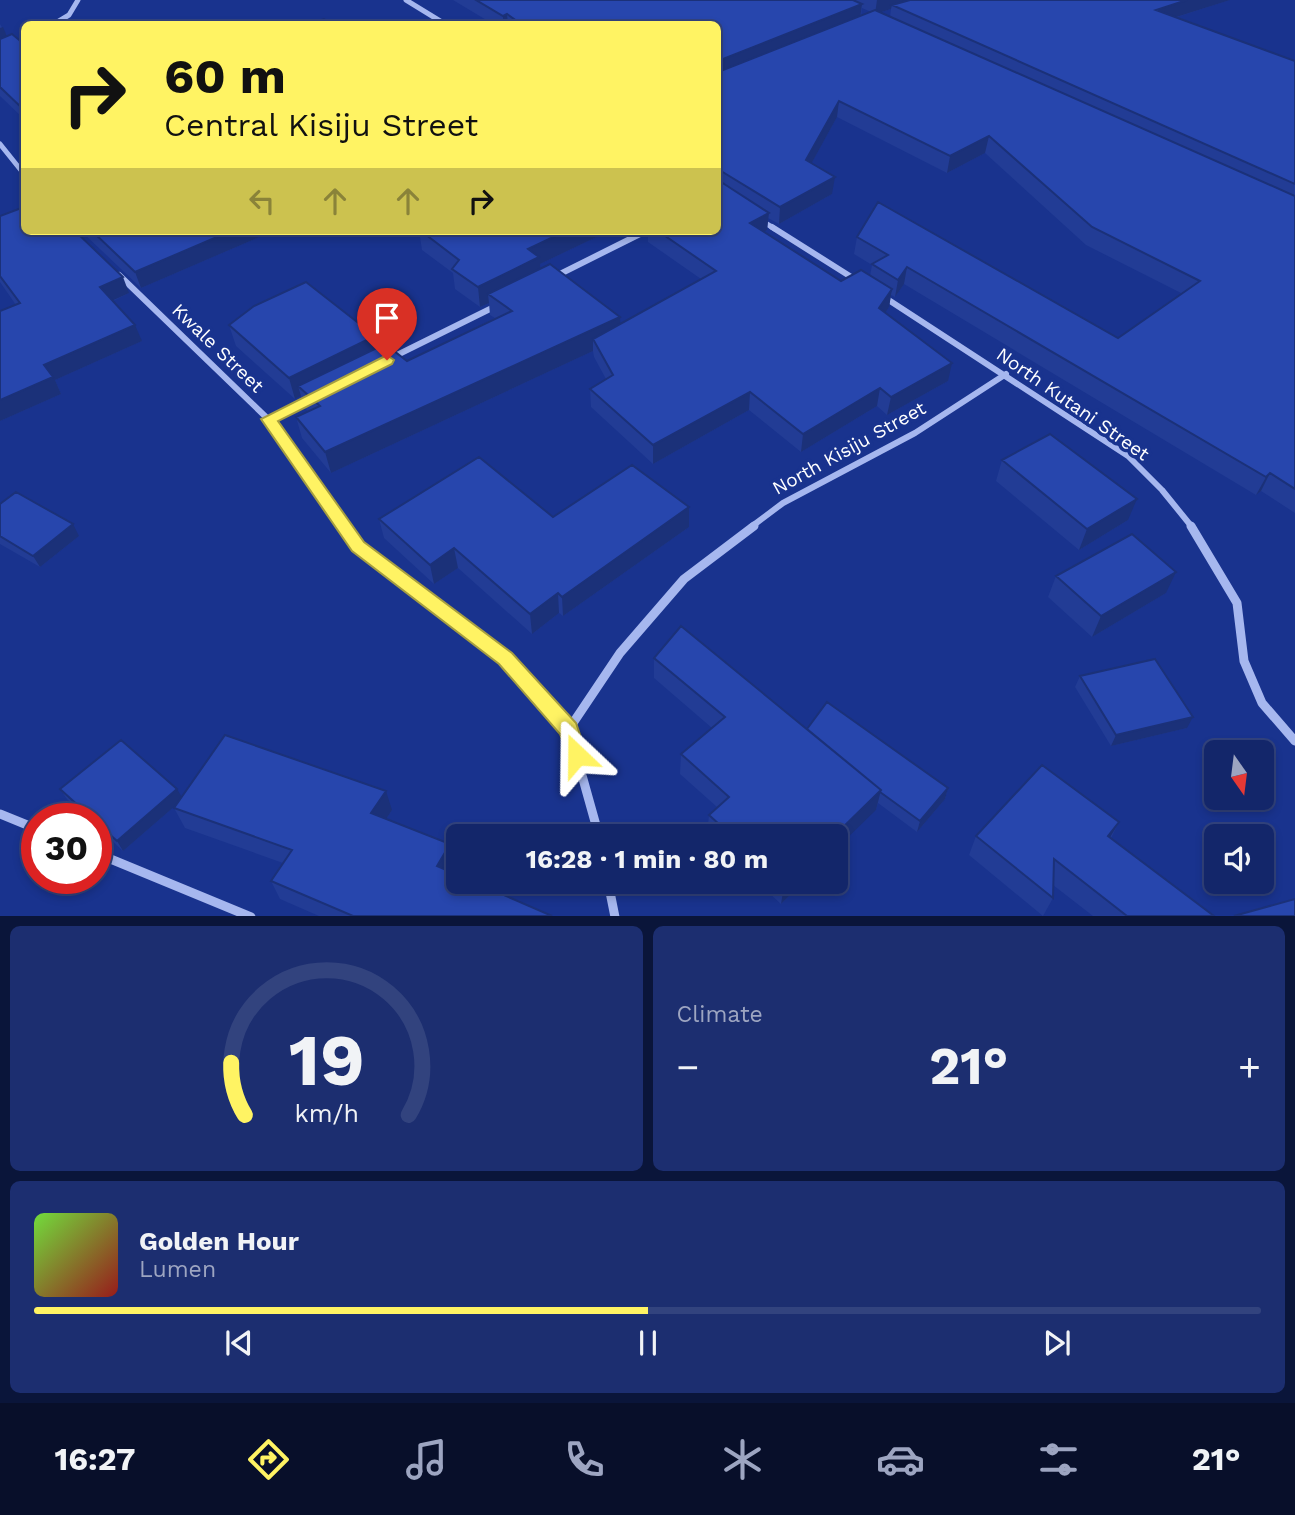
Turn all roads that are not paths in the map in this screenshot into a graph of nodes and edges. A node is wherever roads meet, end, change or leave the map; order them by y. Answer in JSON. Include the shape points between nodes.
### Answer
{"nodes":[{"id":1,"x":78,"y":0,"type":"edge"},
{"id":2,"x":407,"y":0,"type":"edge"},
{"id":3,"x":59,"y":21,"type":"edge"},
{"id":4,"x":440,"y":21,"type":"edge"},
{"id":5,"x":21,"y":41,"type":"edge"},
{"id":6,"x":0,"y":51,"type":"edge"},
{"id":7,"x":0,"y":144,"type":"edge"},
{"id":8,"x":21,"y":170,"type":"edge"},
{"id":9,"x":754,"y":216,"type":"edge"},
{"id":10,"x":638,"y":235,"type":"edge"},
{"id":11,"x":112,"y":269,"type":"edge"},
{"id":12,"x":549,"y":279,"type":"edge"},
{"id":13,"x":869,"y":288,"type":"edge"},
{"id":14,"x":880,"y":295,"type":"edge"},
{"id":15,"x":512,"y":298,"type":"edge"},
{"id":16,"x":390,"y":358,"type":"edge"},
{"id":17,"x":1006,"y":374,"type":"junction"},
{"id":18,"x":317,"y":395,"type":"edge"},
{"id":19,"x":268,"y":419,"type":"junction"},
{"id":20,"x":569,"y":729,"type":"junction"},
{"id":21,"x":1295,"y":741,"type":"edge"},
{"id":22,"x":0,"y":814,"type":"edge"},
{"id":23,"x":21,"y":823,"type":"edge"},
{"id":24,"x":596,"y":824,"type":"edge"},
{"id":25,"x":112,"y":860,"type":"edge"},
{"id":26,"x":610,"y":894,"type":"edge"},
{"id":27,"x":251,"y":916,"type":"edge"},
{"id":28,"x":615,"y":916,"type":"edge"}],
"edges":[{"from":1,"to":3,"type":"street"},
{"from":2,"to":4,"type":"street"},
{"from":5,"to":6,"type":"street"},
{"from":7,"to":8,"type":"street"},
{"from":9,"to":13,"type":"street"},
{"from":10,"to":12,"type":"street"},
{"from":11,"to":19,"type":"street","name":"Kwale Street"},
{"from":14,"to":17,"type":"street","name":"North Kutani Street"},
{"from":15,"to":16,"type":"street"},
{"from":17,"to":20,"type":"street","name":"North Kisiju Street","via":[[915,433],[783,503],[684,579],[620,653]]},
{"from":17,"to":21,"type":"street","name":"North Kutani Street","via":[[1128,456],[1189,523],[1237,603],[1244,661],[1262,704]]},
{"from":18,"to":19,"type":"street"},
{"from":19,"to":20,"type":"street","name":"Kwale Street","via":[[358,546],[506,659]]},
{"from":20,"to":24,"type":"street"},
{"from":22,"to":23,"type":"street"},
{"from":25,"to":27,"type":"street"},
{"from":26,"to":28,"type":"street"}]}
